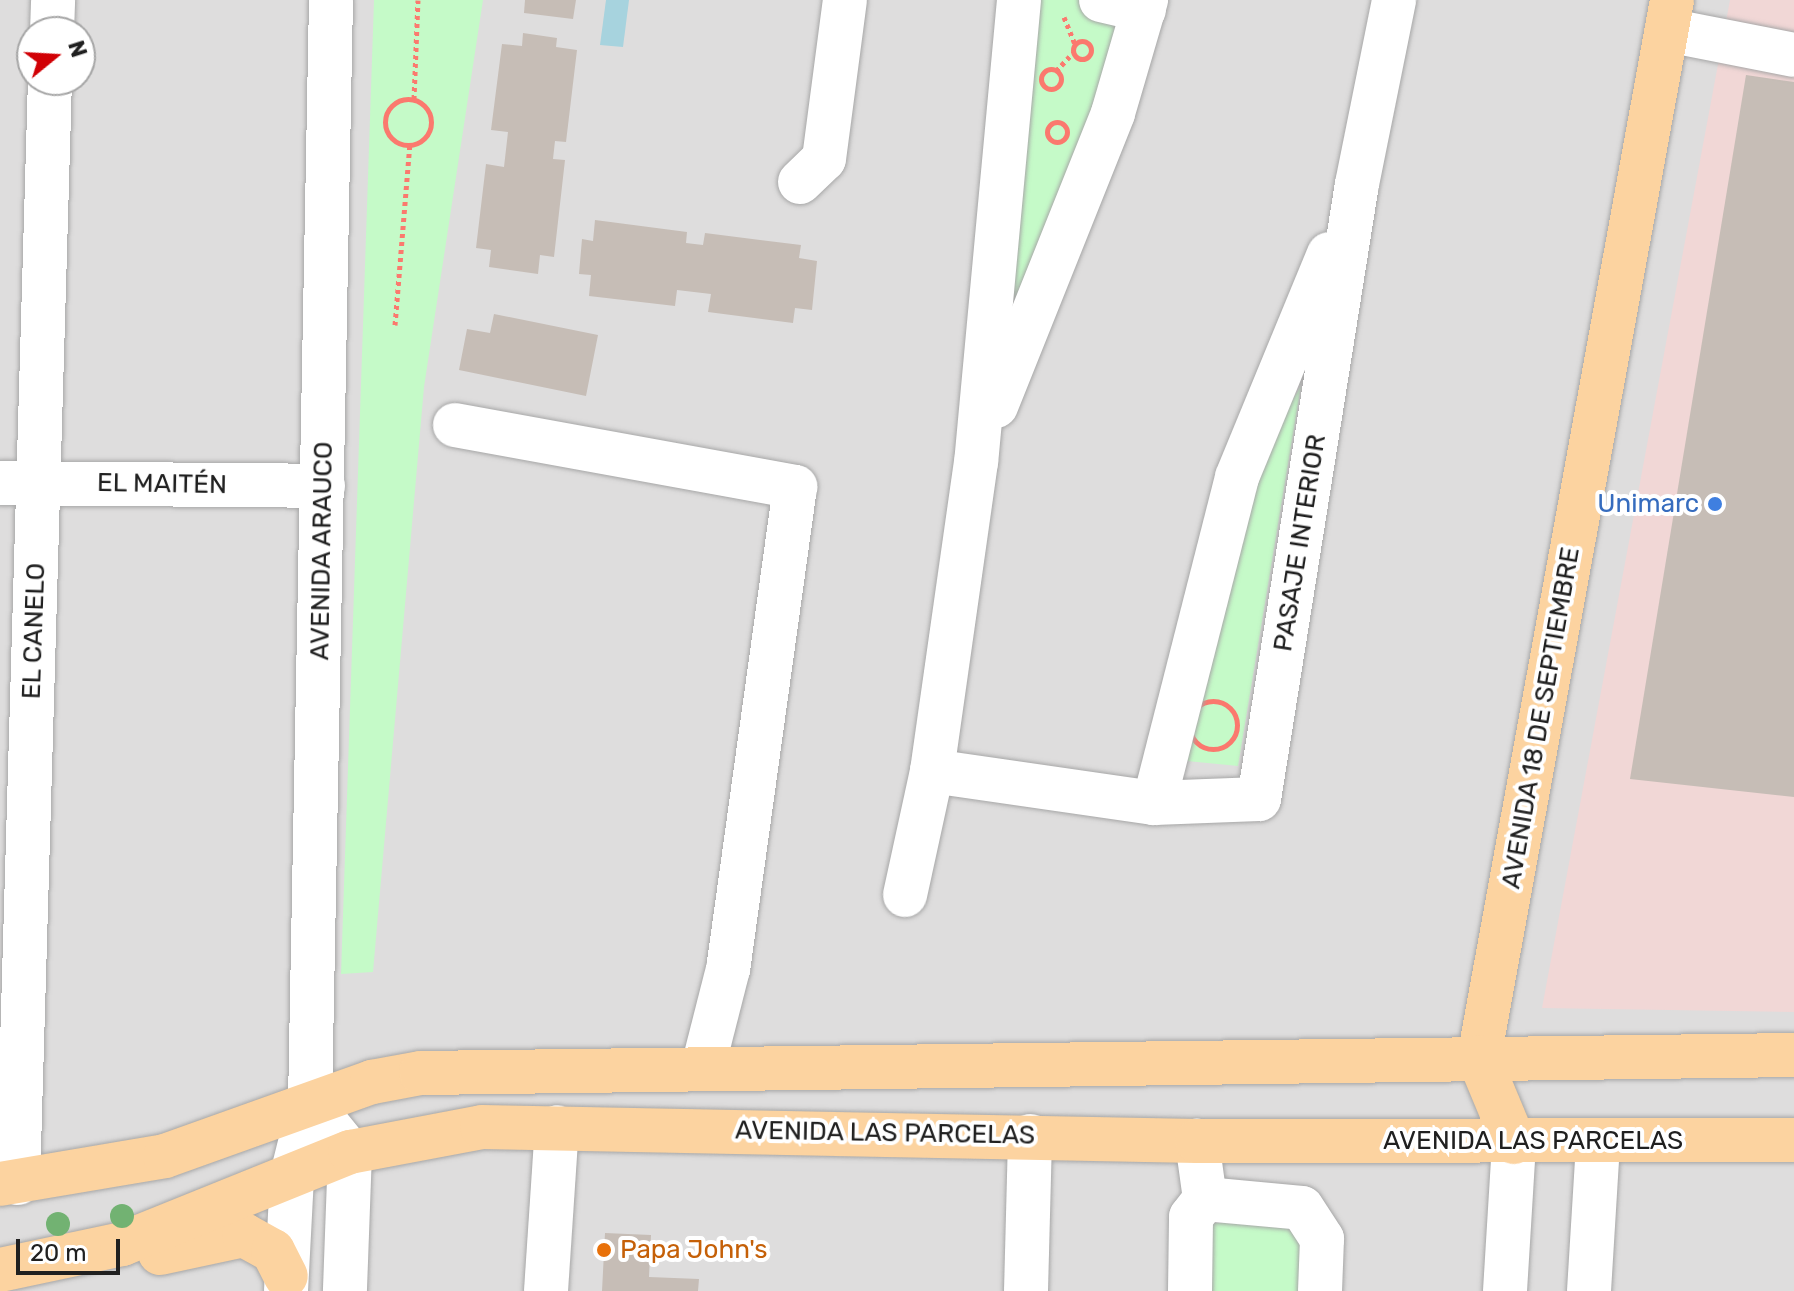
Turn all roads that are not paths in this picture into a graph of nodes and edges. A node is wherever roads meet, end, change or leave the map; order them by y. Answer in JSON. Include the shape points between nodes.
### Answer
{"nodes":[{"id":1,"x":331,"y":0,"type":"edge"},
{"id":2,"x":845,"y":0,"type":"edge"},
{"id":3,"x":1019,"y":0,"type":"edge"},
{"id":4,"x":1101,"y":0,"type":"edge"},
{"id":5,"x":1394,"y":0,"type":"edge"},
{"id":6,"x":1145,"y":5,"type":"edge"},
{"id":7,"x":1669,"y":15,"type":"edge"},
{"id":8,"x":1794,"y":55,"type":"edge"},
{"id":9,"x":49,"y":96,"type":"edge"},
{"id":10,"x":800,"y":182,"type":"dead end"},
{"id":11,"x":1357,"y":184,"type":"junction"},
{"id":12,"x":455,"y":425,"type":"dead end"},
{"id":13,"x":976,"y":462,"type":"junction"},
{"id":14,"x":19,"y":483,"type":"edge"},
{"id":15,"x":323,"y":486,"type":"junction"},
{"id":16,"x":932,"y":771,"type":"junction"},
{"id":17,"x":1154,"y":803,"type":"junction"},
{"id":18,"x":905,"y":895,"type":"dead end"},
{"id":19,"x":1794,"y":1055,"type":"edge"},
{"id":20,"x":1479,"y":1058,"type":"junction"},
{"id":21,"x":703,"y":1067,"type":"junction"},
{"id":22,"x":310,"y":1103,"type":"junction"},
{"id":23,"x":557,"y":1127,"type":"junction"},
{"id":24,"x":1030,"y":1136,"type":"junction"},
{"id":25,"x":1794,"y":1140,"type":"edge"},
{"id":26,"x":1197,"y":1141,"type":"junction"},
{"id":27,"x":1514,"y":1142,"type":"junction"},
{"id":28,"x":1598,"y":1142,"type":"junction"},
{"id":29,"x":350,"y":1152,"type":"junction"},
{"id":30,"x":292,"y":1175,"type":"junction"},
{"id":31,"x":9,"y":1184,"type":"edge"},
{"id":32,"x":1205,"y":1199,"type":"junction"},
{"id":33,"x":19,"y":1267,"type":"edge"},
{"id":34,"x":286,"y":1284,"type":"edge"},
{"id":35,"x":345,"y":1291,"type":"edge"},
{"id":36,"x":546,"y":1291,"type":"edge"},
{"id":37,"x":1026,"y":1291,"type":"edge"},
{"id":38,"x":1190,"y":1291,"type":"edge"},
{"id":39,"x":1320,"y":1291,"type":"edge"},
{"id":40,"x":1505,"y":1291,"type":"edge"},
{"id":41,"x":1589,"y":1291,"type":"edge"}],
"edges":[{"from":1,"to":15,"type":"street","name":"AVENIDA ARAUCO"},
{"from":2,"to":10,"type":"street","via":[[824,159]]},
{"from":3,"to":13,"type":"street"},
{"from":4,"to":6,"type":"street"},
{"from":5,"to":11,"type":"street","name":"PASAJE INTERIOR"},
{"from":6,"to":13,"type":"street","via":[[1113,113]]},
{"from":7,"to":8,"type":"street"},
{"from":7,"to":20,"type":"main road","name":"AVENIDA 18 DE SEPTIEMBRE"},
{"from":9,"to":14,"type":"street","name":"EL CANELO"},
{"from":11,"to":17,"type":"street","name":"PASAJE INTERIOR","via":[[1237,477]]},
{"from":11,"to":17,"type":"street","name":"PASAJE INTERIOR","via":[[1259,799]]},
{"from":12,"to":21,"type":"street","via":[[795,487],[728,969]]},
{"from":13,"to":16,"type":"street"},
{"from":14,"to":15,"type":"street","name":"EL MAITÉN"},
{"from":14,"to":31,"type":"street","name":"EL CANELO"},
{"from":15,"to":22,"type":"street","name":"AVENIDA ARAUCO"},
{"from":16,"to":17,"type":"street","name":"PASAJE INTERIOR"},
{"from":16,"to":18,"type":"street"},
{"from":19,"to":20,"type":"main road"},
{"from":20,"to":21,"type":"main road"},
{"from":20,"to":27,"type":"main road"},
{"from":21,"to":22,"type":"main road","via":[[421,1073]]},
{"from":22,"to":29,"type":"street"},
{"from":22,"to":30,"type":"street","name":"AVENIDA ARAUCO"},
{"from":22,"to":31,"type":"main road","via":[[165,1156]]},
{"from":23,"to":24,"type":"main road","name":"AVENIDA LAS PARCELAS"},
{"from":23,"to":29,"type":"main road","name":"AVENIDA LAS PARCELAS","via":[[445,1131]]},
{"from":23,"to":36,"type":"street"},
{"from":24,"to":26,"type":"main road","name":"AVENIDA LAS PARCELAS"},
{"from":24,"to":37,"type":"street"},
{"from":25,"to":28,"type":"main road","name":"AVENIDA LAS PARCELAS"},
{"from":26,"to":27,"type":"main road","name":"AVENIDA LAS PARCELAS"},
{"from":26,"to":32,"type":"street"},
{"from":27,"to":28,"type":"main road","name":"AVENIDA LAS PARCELAS"},
{"from":27,"to":40,"type":"street"},
{"from":28,"to":41,"type":"street"},
{"from":29,"to":30,"type":"main road","name":"AVENIDA LAS PARCELAS"},
{"from":29,"to":35,"type":"street"},
{"from":30,"to":33,"type":"main road","name":"AVENIDA LAS PARCELAS","via":[[122,1244]]},
{"from":30,"to":34,"type":"street","name":"AVENIDA ARAUCO"},
{"from":32,"to":38,"type":"street","via":[[1191,1217]]},
{"from":32,"to":39,"type":"street","via":[[1302,1208],[1322,1239]]},
{"from":33,"to":34,"type":"main road","via":[[161,1253],[244,1235],[273,1251]]}]}
